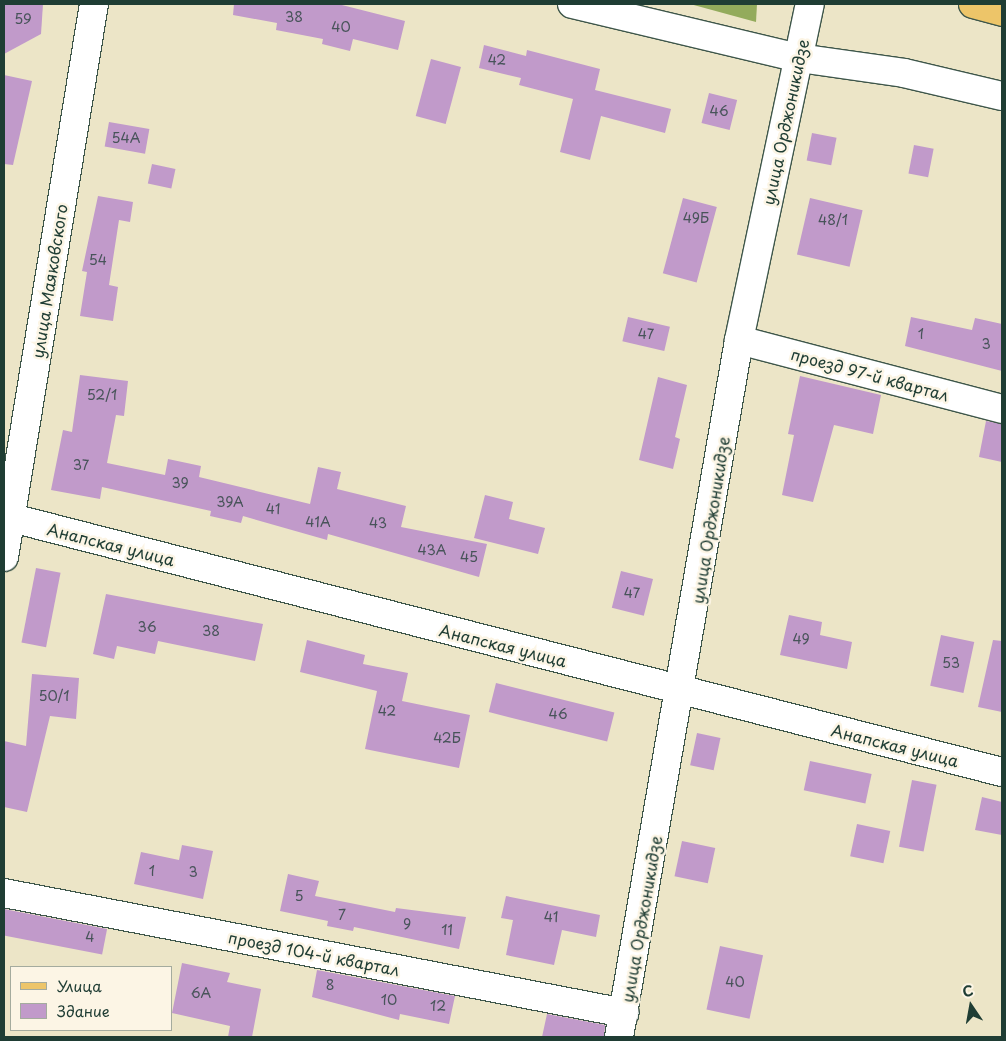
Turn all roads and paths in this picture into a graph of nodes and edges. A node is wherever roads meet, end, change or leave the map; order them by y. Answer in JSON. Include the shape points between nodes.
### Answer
{"nodes":[{"id":1,"x":94,"y":4,"type":"edge"},
{"id":2,"x":572,"y":4,"type":"edge"},
{"id":3,"x":810,"y":4,"type":"edge"},
{"id":4,"x":973,"y":4,"type":"edge"},
{"id":5,"x":1002,"y":12,"type":"edge"},
{"id":6,"x":799,"y":58,"type":"junction"},
{"id":7,"x":1002,"y":96,"type":"edge"},
{"id":8,"x":739,"y":340,"type":"junction"},
{"id":9,"x":1002,"y":409,"type":"edge"},
{"id":10,"x":7,"y":517,"type":"edge"},
{"id":11,"x":4,"y":557,"type":"edge"},
{"id":12,"x":682,"y":691,"type":"junction"},
{"id":13,"x":1002,"y":772,"type":"edge"},
{"id":14,"x":4,"y":893,"type":"edge"},
{"id":15,"x":621,"y":1025,"type":"edge"}],
"edges":[{"from":1,"to":10,"type":"street","name":"улица Маяковского"},
{"from":2,"to":6,"type":"street"},
{"from":3,"to":6,"type":"street","name":"улица Орджоникидзе"},
{"from":4,"to":5,"type":"main road"},
{"from":6,"to":7,"type":"street","via":[[904,73]]},
{"from":6,"to":8,"type":"street","name":"улица Орджоникидзе"},
{"from":8,"to":9,"type":"street","name":"проезд 97-й квартал"},
{"from":8,"to":12,"type":"street","name":"улица Орджоникидзе"},
{"from":10,"to":11,"type":"street","name":"улица Маяковского"},
{"from":10,"to":12,"type":"street","name":"Анапская улица"},
{"from":12,"to":13,"type":"street","name":"Анапская улица"},
{"from":12,"to":15,"type":"street","name":"улица Орджоникидзе"},
{"from":14,"to":15,"type":"street","name":"проезд 104-й квартал"}]}
